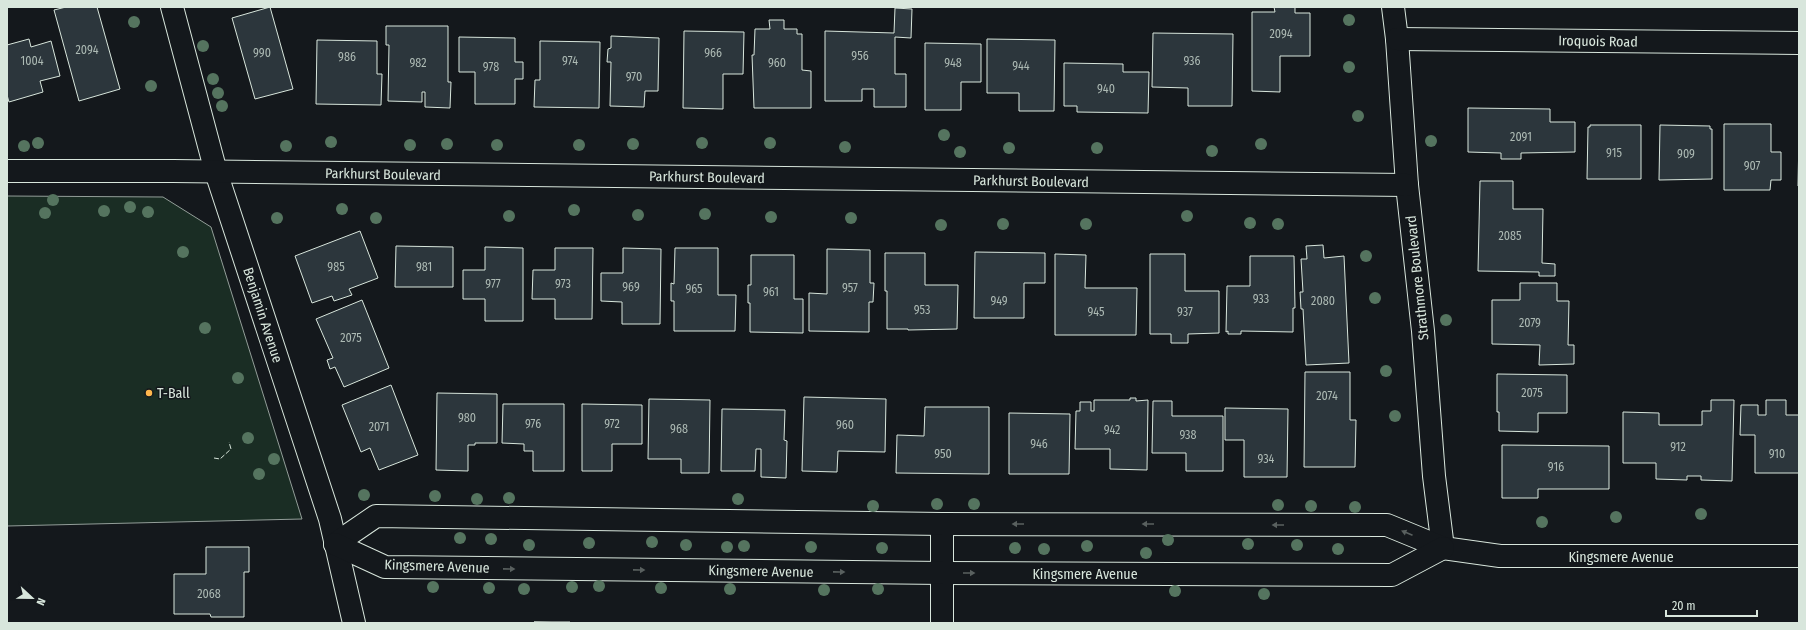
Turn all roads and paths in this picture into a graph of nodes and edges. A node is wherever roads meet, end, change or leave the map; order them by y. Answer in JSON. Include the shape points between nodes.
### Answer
{"nodes":[{"id":1,"x":172,"y":7,"type":"edge"},
{"id":2,"x":1393,"y":7,"type":"edge"},
{"id":3,"x":1397,"y":40,"type":"junction"},
{"id":4,"x":1799,"y":43,"type":"edge"},
{"id":5,"x":7,"y":171,"type":"edge"},
{"id":6,"x":216,"y":172,"type":"junction"},
{"id":7,"x":1407,"y":185,"type":"junction"},
{"id":8,"x":942,"y":524,"type":"junction"},
{"id":9,"x":335,"y":544,"type":"junction"},
{"id":10,"x":1443,"y":548,"type":"junction"},
{"id":11,"x":1799,"y":556,"type":"edge"},
{"id":12,"x":943,"y":573,"type":"junction"},
{"id":13,"x":354,"y":623,"type":"edge"},
{"id":14,"x":942,"y":623,"type":"edge"}],
"edges":[{"from":1,"to":6,"type":"street","name":"Benjamin Avenue"},
{"from":2,"to":3,"type":"street","name":"Strathmore Boulevard"},
{"from":3,"to":4,"type":"street","name":"Iroquois Road"},
{"from":3,"to":7,"type":"street","name":"Strathmore Boulevard"},
{"from":5,"to":6,"type":"street","name":"Parkhurst Boulevard"},
{"from":6,"to":7,"type":"street","name":"Parkhurst Boulevard"},
{"from":6,"to":9,"type":"street","name":"Benjamin Avenue","via":[[330,519]]},
{"from":7,"to":10,"type":"street","name":"Strathmore Boulevard"},
{"from":8,"to":9,"type":"street","name":"Kingsmere Avenue","via":[[376,516]]},
{"from":10,"to":8,"type":"street","name":"Kingsmere Avenue","one_way":true,"via":[[1387,525]]},
{"from":8,"to":12,"type":"street"},
{"from":9,"to":12,"type":"street","name":"Kingsmere Avenue","one_way":true,"via":[[385,567]]},
{"from":9,"to":13,"type":"street","name":"Benjamin Avenue"},
{"from":10,"to":11,"type":"street","name":"Kingsmere Avenue","via":[[1528,557]]},
{"from":12,"to":10,"type":"street","name":"Kingsmere Avenue","one_way":true,"via":[[1392,575]]},
{"from":12,"to":14,"type":"street"}]}
